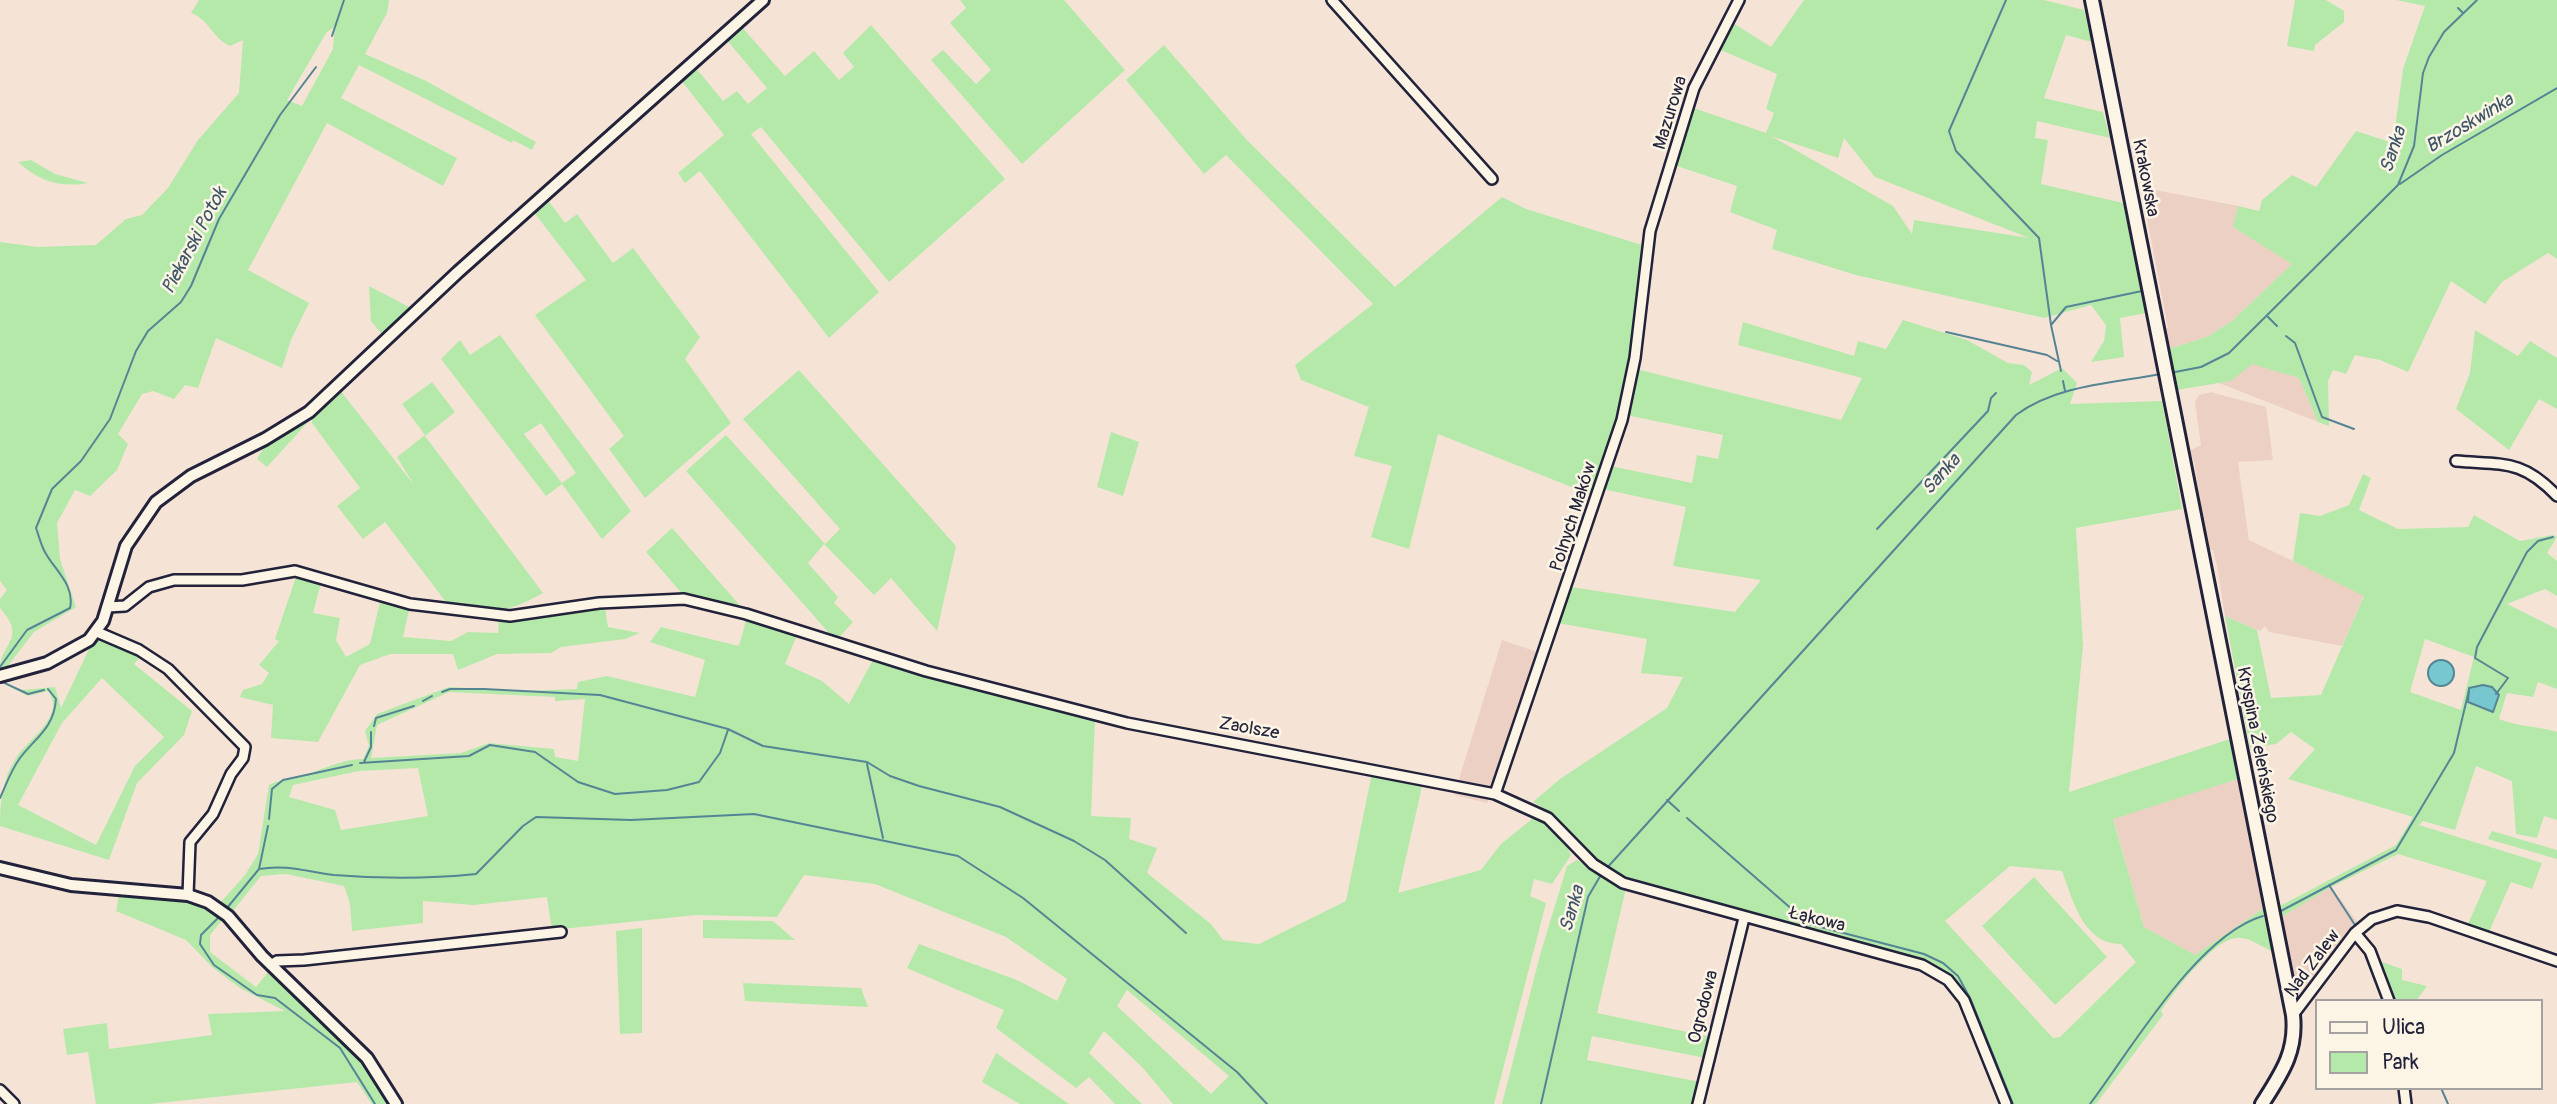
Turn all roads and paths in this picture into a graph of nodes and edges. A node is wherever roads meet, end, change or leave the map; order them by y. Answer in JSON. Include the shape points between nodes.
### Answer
{"nodes":[{"id":1,"x":763,"y":0,"type":"edge"},
{"id":2,"x":1332,"y":0,"type":"edge"},
{"id":3,"x":1739,"y":0,"type":"edge"},
{"id":4,"x":2092,"y":0,"type":"edge"},
{"id":5,"x":1492,"y":178,"type":"dead end"},
{"id":6,"x":1648,"y":241,"type":"joint"},
{"id":7,"x":2168,"y":387,"type":"joint"},
{"id":8,"x":2456,"y":461,"type":"dead end"},
{"id":9,"x":2557,"y":496,"type":"edge"},
{"id":10,"x":107,"y":607,"type":"junction"},
{"id":11,"x":96,"y":632,"type":"junction"},
{"id":12,"x":2,"y":675,"type":"edge"},
{"id":13,"x":1495,"y":794,"type":"junction"},
{"id":14,"x":1561,"y":828,"type":"joint"},
{"id":15,"x":1,"y":872,"type":"edge"},
{"id":16,"x":188,"y":895,"type":"junction"},
{"id":17,"x":1744,"y":918,"type":"junction"},
{"id":18,"x":561,"y":932,"type":"dead end"},
{"id":19,"x":2356,"y":932,"type":"junction"},
{"id":20,"x":2557,"y":961,"type":"edge"},
{"id":21,"x":271,"y":965,"type":"junction"},
{"id":22,"x":2388,"y":999,"type":"edge"},
{"id":23,"x":2293,"y":1015,"type":"junction"},
{"id":24,"x":0,"y":1090,"type":"edge"},
{"id":25,"x":14,"y":1104,"type":"edge"},
{"id":26,"x":396,"y":1104,"type":"edge"},
{"id":27,"x":1698,"y":1104,"type":"edge"},
{"id":28,"x":2006,"y":1104,"type":"edge"},
{"id":29,"x":2262,"y":1104,"type":"edge"}],
"edges":[{"from":1,"to":10,"type":"street","via":[[309,412],[191,476],[156,502],[126,546]]},
{"from":2,"to":5,"type":"street"},
{"from":3,"to":6,"type":"street","name":"Mazurowa","via":[[1693,88]]},
{"from":4,"to":7,"type":"main road","name":"Krakowska"},
{"from":6,"to":13,"type":"street","name":"Polnych Maków","via":[[1636,350],[1622,420]]},
{"from":7,"to":23,"type":"main road","name":"Kryspina Żeleńskiego"},
{"from":8,"to":9,"type":"street","via":[[2515,466],[2532,472]]},
{"from":10,"to":11,"type":"street"},
{"from":10,"to":13,"type":"street","name":"Zaolsze","via":[[125,606],[149,587],[174,580],[243,580],[295,571],[410,604],[510,616],[599,603],[684,599],[926,671],[1154,729]]},
{"from":11,"to":12,"type":"street","via":[[59,658]]},
{"from":11,"to":16,"type":"street","via":[[139,650],[168,669],[245,747],[213,814],[190,842]]},
{"from":13,"to":14,"type":"street","name":"Zaolsze","via":[[1537,810]]},
{"from":14,"to":17,"type":"street","name":"Łąkowa","via":[[1593,864],[1611,876]]},
{"from":15,"to":16,"type":"street","via":[[71,885]]},
{"from":16,"to":21,"type":"street","via":[[228,916]]},
{"from":17,"to":27,"type":"street","name":"Ogrodowa"},
{"from":17,"to":28,"type":"street","name":"Łąkowa","via":[[1896,957],[1948,980],[1964,1000]]},
{"from":18,"to":21,"type":"street"},
{"from":19,"to":20,"type":"street","via":[[2384,914],[2411,912]]},
{"from":19,"to":22,"type":"street","via":[[2370,951]]},
{"from":19,"to":23,"type":"street","name":"Nad Zalew"},
{"from":21,"to":26,"type":"street","via":[[368,1058]]},
{"from":23,"to":29,"type":"main road","name":"Kryspina Żeleńskiego","via":[[2290,1058]]},
{"from":24,"to":25,"type":"street"}]}
